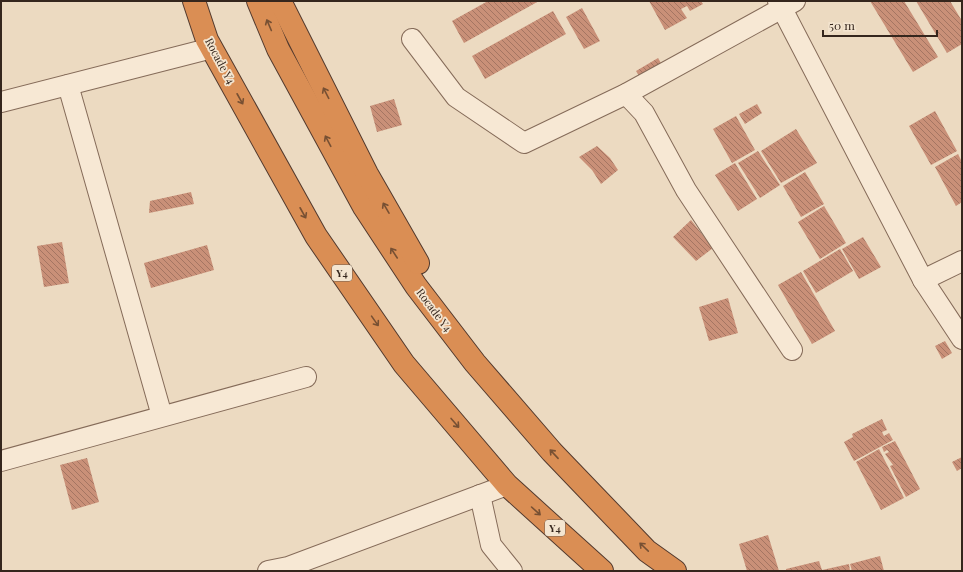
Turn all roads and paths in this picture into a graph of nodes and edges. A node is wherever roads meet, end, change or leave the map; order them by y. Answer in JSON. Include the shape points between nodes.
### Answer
{"nodes":[{"id":1,"x":185,"y":1,"type":"edge"},
{"id":2,"x":194,"y":1,"type":"edge"},
{"id":3,"x":258,"y":1,"type":"edge"},
{"id":4,"x":280,"y":1,"type":"edge"},
{"id":5,"x":785,"y":3,"type":"edge"},
{"id":6,"x":412,"y":39,"type":"dead end"},
{"id":7,"x":210,"y":44,"type":"junction"},
{"id":8,"x":68,"y":85,"type":"junction"},
{"id":9,"x":626,"y":94,"type":"junction"},
{"id":10,"x":1,"y":102,"type":"edge"},
{"id":11,"x":962,"y":261,"type":"edge"},
{"id":12,"x":923,"y":280,"type":"junction"},
{"id":13,"x":962,"y":339,"type":"edge"},
{"id":14,"x":792,"y":350,"type":"dead end"},
{"id":15,"x":475,"y":364,"type":"junction"},
{"id":16,"x":306,"y":377,"type":"dead end"},
{"id":17,"x":162,"y":416,"type":"junction"},
{"id":18,"x":1,"y":461,"type":"edge"},
{"id":19,"x":508,"y":485,"type":"junction"},
{"id":20,"x":480,"y":495,"type":"junction"},
{"id":21,"x":268,"y":571,"type":"edge"},
{"id":22,"x":512,"y":571,"type":"edge"},
{"id":23,"x":602,"y":571,"type":"edge"},
{"id":24,"x":675,"y":571,"type":"edge"}],
"edges":[{"from":1,"to":7,"type":"highway"},
{"from":2,"to":7,"type":"highway","name":"Rocade Y4","number":"Y4"},
{"from":15,"to":3,"type":"highway","name":"Rocade Y4","one_way":true,"via":[[416,286],[364,207],[278,48]]},
{"from":15,"to":4,"type":"highway","one_way":true,"via":[[367,174]]},
{"from":5,"to":9,"type":"street"},
{"from":5,"to":12,"type":"street"},
{"from":6,"to":9,"type":"street","via":[[456,97],[524,143]]},
{"from":7,"to":8,"type":"street"},
{"from":7,"to":19,"type":"highway","name":"Rocade Y4","number":"Y4","one_way":true,"via":[[316,236],[404,364]]},
{"from":8,"to":10,"type":"street"},
{"from":8,"to":17,"type":"street"},
{"from":9,"to":14,"type":"street","via":[[644,113],[686,190]]},
{"from":11,"to":12,"type":"street"},
{"from":12,"to":13,"type":"street"},
{"from":24,"to":15,"type":"highway","name":"Rocade Y4","one_way":true,"via":[[647,551],[552,452]]},
{"from":16,"to":17,"type":"street"},
{"from":17,"to":18,"type":"street"},
{"from":19,"to":20,"type":"street"},
{"from":19,"to":23,"type":"highway","name":"Rocade Y4","number":"Y4","one_way":true},
{"from":20,"to":21,"type":"street","via":[[288,567]]},
{"from":20,"to":22,"type":"street","via":[[491,545]]}]}
